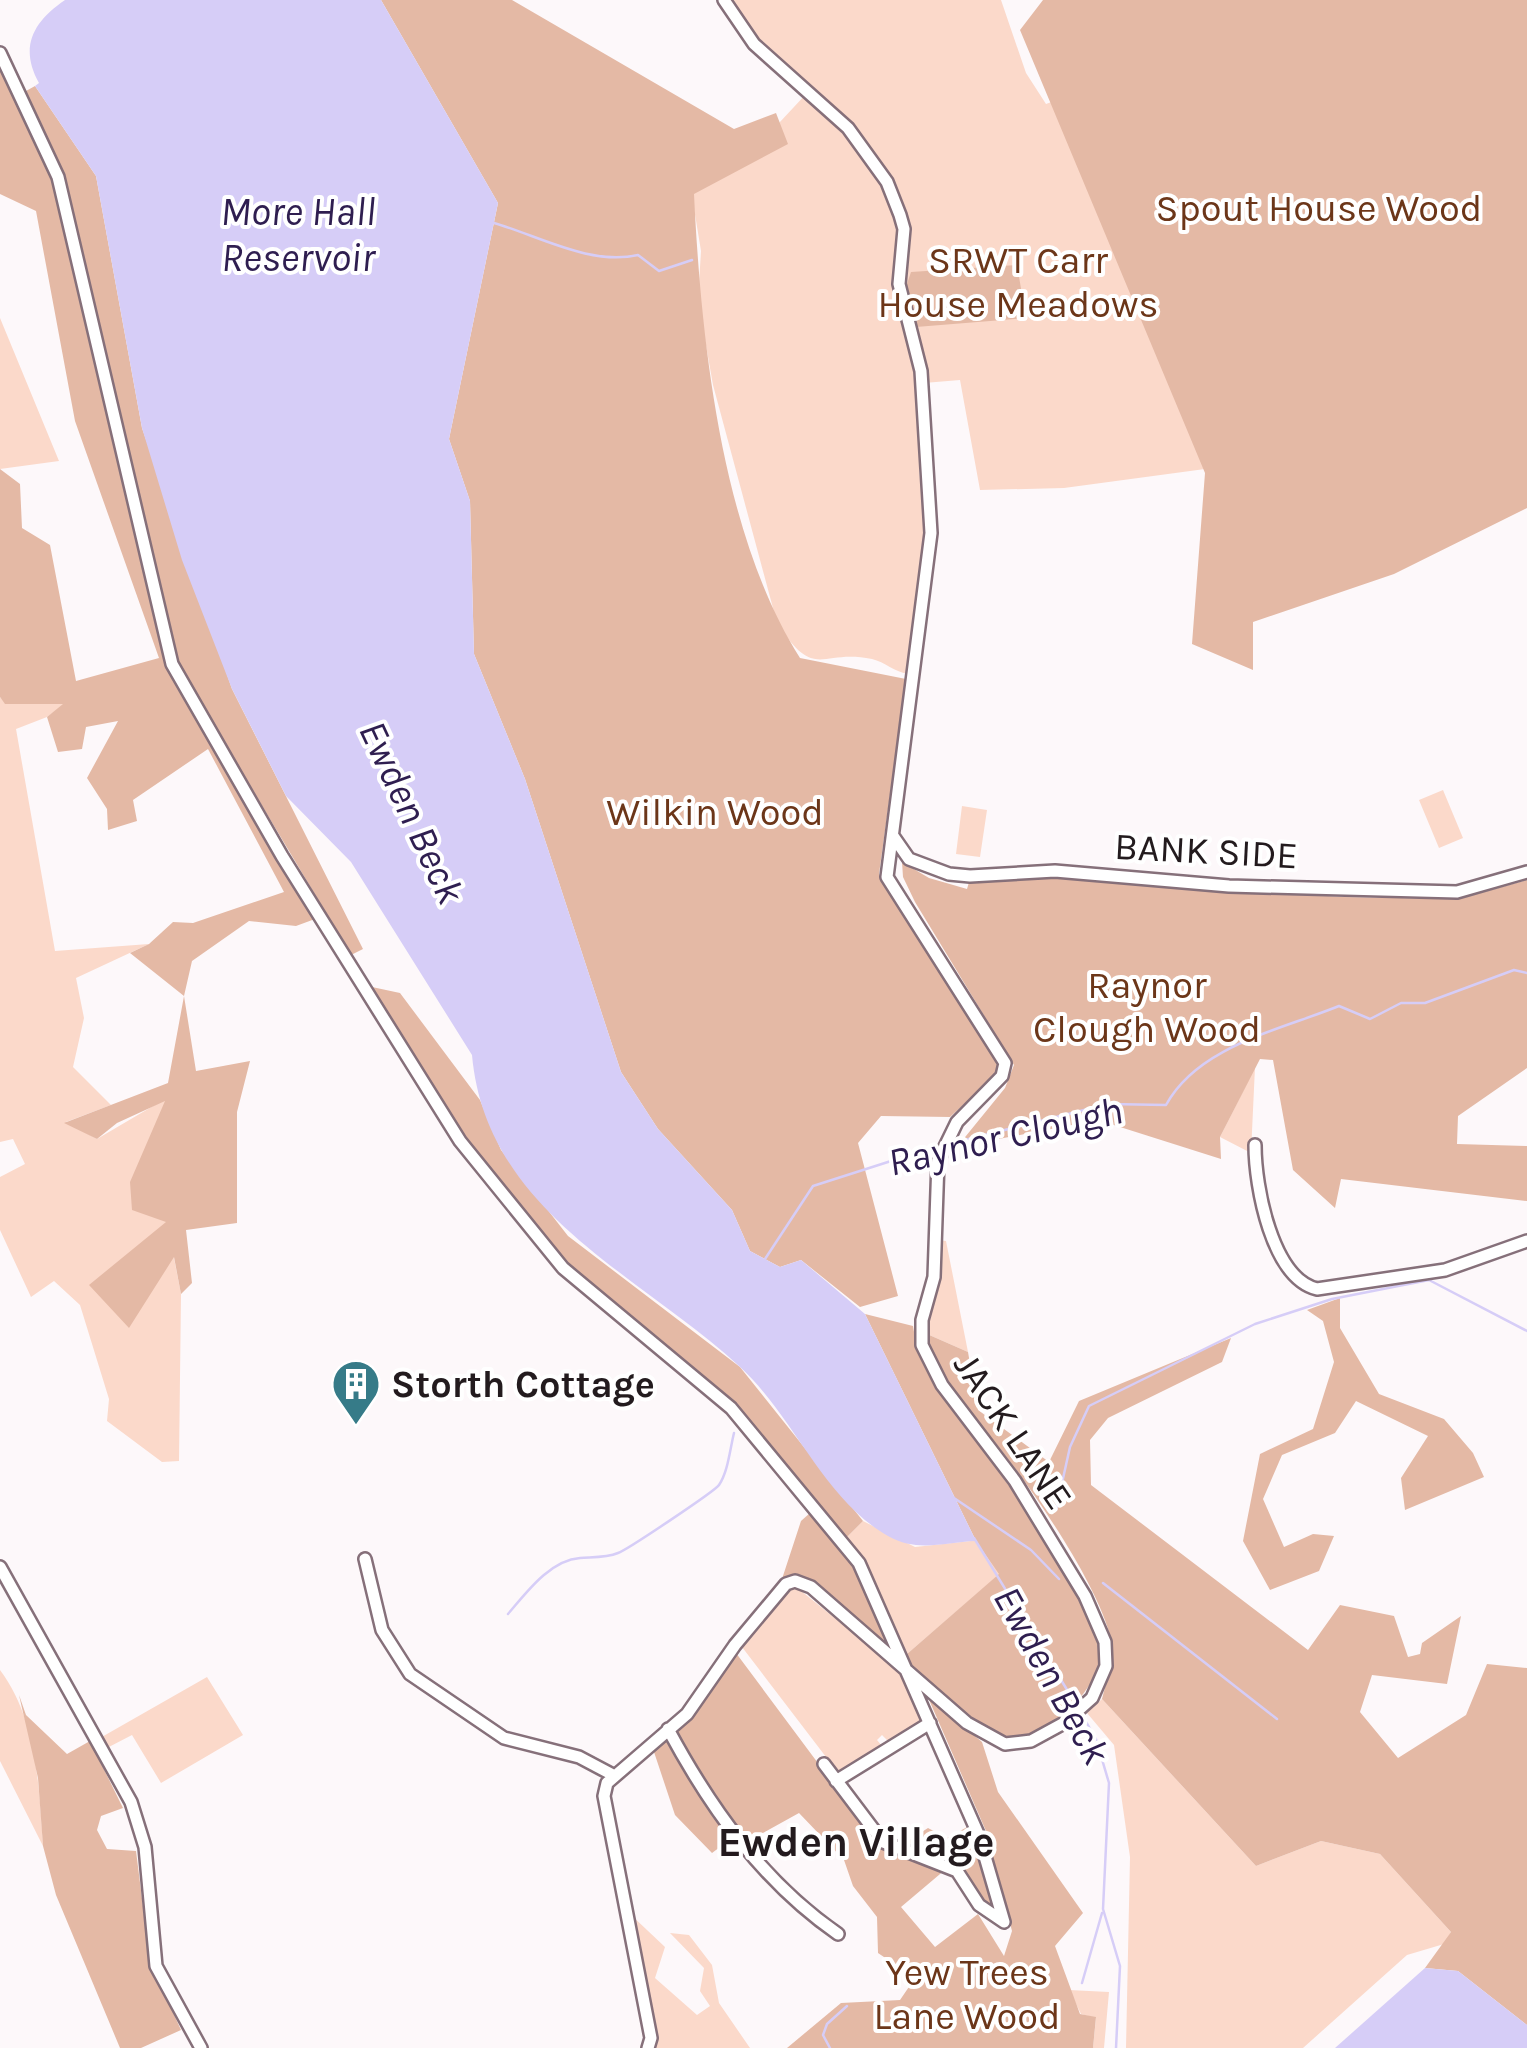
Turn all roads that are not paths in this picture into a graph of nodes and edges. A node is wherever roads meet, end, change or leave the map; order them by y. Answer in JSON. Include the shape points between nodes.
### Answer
{"nodes":[{"id":1,"x":724,"y":0,"type":"edge"},
{"id":2,"x":0,"y":52,"type":"edge"},
{"id":3,"x":893,"y":836,"type":"junction"},
{"id":4,"x":1527,"y":872,"type":"edge"},
{"id":5,"x":1255,"y":1145,"type":"dead end"},
{"id":6,"x":1527,"y":1241,"type":"edge"},
{"id":7,"x":365,"y":1560,"type":"dead end"},
{"id":8,"x":0,"y":1567,"type":"edge"},
{"id":9,"x":907,"y":1670,"type":"junction"},
{"id":10,"x":930,"y":1723,"type":"junction"},
{"id":11,"x":668,"y":1729,"type":"junction"},
{"id":12,"x":824,"y":1764,"type":"dead end"},
{"id":13,"x":613,"y":1774,"type":"junction"},
{"id":14,"x":836,"y":1781,"type":"junction"},
{"id":15,"x":838,"y":1934,"type":"dead end"},
{"id":16,"x":202,"y":2048,"type":"edge"},
{"id":17,"x":648,"y":2048,"type":"edge"}],
"edges":[{"from":1,"to":3,"type":"street","via":[[754,44],[848,128],[887,182],[904,229],[899,284],[921,371],[931,533]]},
{"from":2,"to":9,"type":"street","via":[[58,176],[172,664],[282,856],[460,1141],[563,1268],[731,1408],[859,1563]]},
{"from":3,"to":4,"type":"street","name":"BANK SIDE","via":[[909,859],[970,876],[1055,871],[1230,886],[1457,892]]},
{"from":3,"to":9,"type":"street","name":"JACK LANE","via":[[890,882],[1005,1063],[1002,1076],[940,1155],[934,1276],[922,1344],[958,1410],[1015,1481],[1106,1642],[1106,1666],[1092,1698],[1031,1742],[996,1742],[977,1732]]},
{"from":5,"to":6,"type":"street","via":[[1254,1178],[1273,1233],[1286,1269],[1305,1286],[1445,1270]]},
{"from":7,"to":13,"type":"street","via":[[382,1630],[410,1674],[504,1738],[579,1756]]},
{"from":8,"to":16,"type":"street","via":[[131,1802],[145,1846],[156,1966]]},
{"from":9,"to":10,"type":"street"},
{"from":9,"to":11,"type":"street","via":[[795,1581],[776,1592],[704,1695]]},
{"from":10,"to":14,"type":"street"},
{"from":10,"to":14,"type":"street","via":[[979,1836],[1004,1922],[979,1905],[957,1871],[883,1842]]},
{"from":11,"to":13,"type":"street"},
{"from":11,"to":15,"type":"street","via":[[742,1843],[804,1910]]},
{"from":12,"to":14,"type":"street"},
{"from":13,"to":17,"type":"street","via":[[604,1796]]}]}
